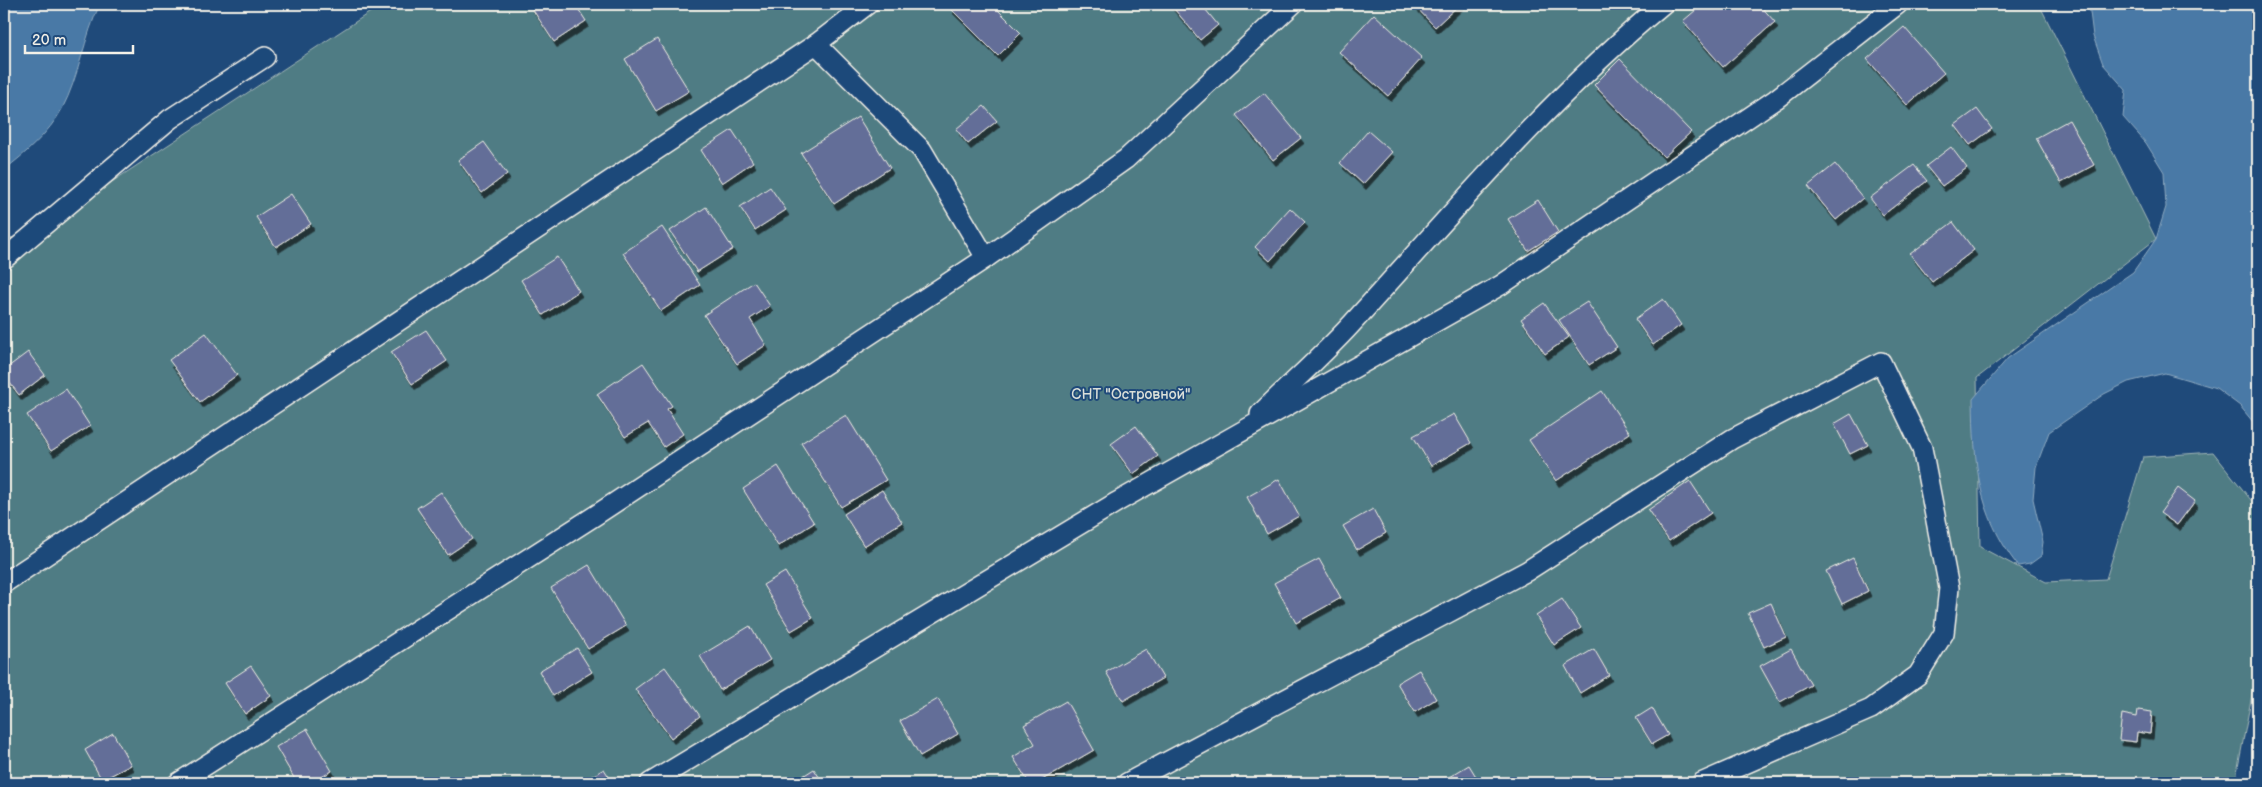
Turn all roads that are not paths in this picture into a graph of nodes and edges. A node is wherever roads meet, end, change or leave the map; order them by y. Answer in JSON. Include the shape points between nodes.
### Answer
{"nodes":[{"id":1,"x":868,"y":4,"type":"edge"},
{"id":2,"x":1293,"y":4,"type":"edge"},
{"id":3,"x":1662,"y":4,"type":"edge"},
{"id":4,"x":1898,"y":4,"type":"edge"},
{"id":5,"x":816,"y":44,"type":"junction"},
{"id":6,"x":265,"y":57,"type":"dead end"},
{"id":7,"x":986,"y":258,"type":"junction"},
{"id":8,"x":4,"y":259,"type":"edge"},
{"id":9,"x":1241,"y":432,"type":"junction"},
{"id":10,"x":4,"y":583,"type":"edge"},
{"id":11,"x":178,"y":783,"type":"edge"},
{"id":12,"x":650,"y":783,"type":"edge"},
{"id":13,"x":1126,"y":783,"type":"edge"},
{"id":14,"x":1701,"y":783,"type":"edge"}],
"edges":[{"from":1,"to":5,"type":"lane"},
{"from":2,"to":7,"type":"lane","via":[[1126,159]]},
{"from":3,"to":9,"type":"lane","via":[[1620,39],[1485,175],[1355,320]]},
{"from":4,"to":9,"type":"lane","via":[[1776,98],[1501,285]]},
{"from":5,"to":7,"type":"lane","via":[[922,150]]},
{"from":5,"to":10,"type":"lane"},
{"from":6,"to":8,"type":"lane","via":[[170,119]]},
{"from":7,"to":11,"type":"lane","via":[[596,515]]},
{"from":9,"to":12,"type":"lane","via":[[1117,502]]},
{"from":13,"to":14,"type":"lane","via":[[1527,571],[1732,439],[1881,362],[1922,448],[1949,588],[1944,633],[1918,675],[1871,709]]}]}
